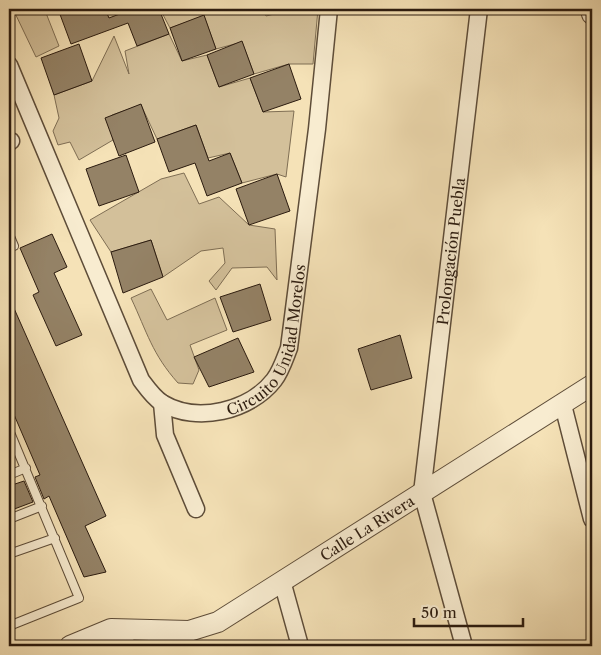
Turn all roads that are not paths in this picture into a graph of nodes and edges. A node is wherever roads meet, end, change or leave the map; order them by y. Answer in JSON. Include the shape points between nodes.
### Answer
{"nodes":[{"id":1,"x":329,"y":9,"type":"edge"},
{"id":2,"x":480,"y":9,"type":"edge"},
{"id":3,"x":591,"y":9,"type":"edge"},
{"id":4,"x":592,"y":14,"type":"edge"},
{"id":5,"x":9,"y":65,"type":"edge"},
{"id":6,"x":9,"y":234,"type":"edge"},
{"id":7,"x":14,"y":246,"type":"dead end"},
{"id":8,"x":592,"y":385,"type":"edge"},
{"id":9,"x":162,"y":403,"type":"junction"},
{"id":10,"x":563,"y":405,"type":"junction"},
{"id":11,"x":9,"y":430,"type":"edge"},
{"id":12,"x":12,"y":443,"type":"edge"},
{"id":13,"x":26,"y":468,"type":"junction"},
{"id":14,"x":9,"y":475,"type":"edge"},
{"id":15,"x":422,"y":494,"type":"junction"},
{"id":16,"x":42,"y":506,"type":"junction"},
{"id":17,"x":196,"y":509,"type":"dead end"},
{"id":18,"x":9,"y":519,"type":"edge"},
{"id":19,"x":592,"y":519,"type":"edge"},
{"id":20,"x":55,"y":538,"type":"junction"},
{"id":21,"x":9,"y":554,"type":"edge"},
{"id":22,"x":282,"y":581,"type":"junction"},
{"id":23,"x":9,"y":626,"type":"edge"},
{"id":24,"x":129,"y":630,"type":"junction"},
{"id":25,"x":83,"y":644,"type":"edge"},
{"id":26,"x":108,"y":646,"type":"edge"},
{"id":27,"x":300,"y":646,"type":"edge"},
{"id":28,"x":464,"y":646,"type":"edge"}],
"edges":[{"from":1,"to":9,"type":"street","name":"Circuito Unidad Morelos","via":[[289,348],[275,379],[252,399],[224,412],[187,412]]},
{"from":2,"to":15,"type":"street","name":"Prolongación Puebla"},
{"from":3,"to":4,"type":"street"},
{"from":5,"to":9,"type":"street","name":"Circuito Unidad Morelos","via":[[141,380]]},
{"from":6,"to":7,"type":"lane"},
{"from":8,"to":10,"type":"street","name":"Calle La Rivera"},
{"from":9,"to":17,"type":"street","via":[[165,435]]},
{"from":10,"to":15,"type":"street","name":"Calle La Rivera"},
{"from":10,"to":19,"type":"street"},
{"from":11,"to":12,"type":"lane"},
{"from":12,"to":13,"type":"lane"},
{"from":13,"to":14,"type":"lane"},
{"from":13,"to":16,"type":"lane"},
{"from":15,"to":22,"type":"street","name":"Calle La Rivera"},
{"from":15,"to":28,"type":"street"},
{"from":16,"to":18,"type":"lane"},
{"from":16,"to":20,"type":"lane"},
{"from":20,"to":21,"type":"lane"},
{"from":20,"to":23,"type":"lane","via":[[79,598]]},
{"from":22,"to":24,"type":"street","name":"Calle La Rivera","via":[[205,627],[189,631]]},
{"from":22,"to":27,"type":"street"},
{"from":24,"to":25,"type":"street","name":"Calle La Rivera","via":[[111,628]]},
{"from":24,"to":26,"type":"street"}]}
